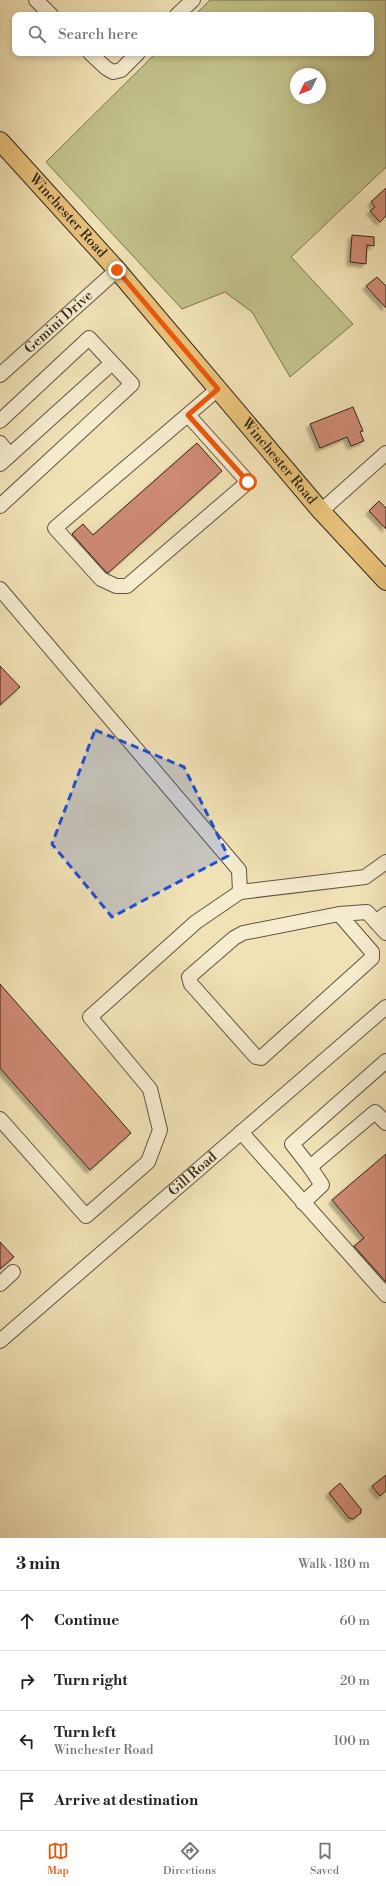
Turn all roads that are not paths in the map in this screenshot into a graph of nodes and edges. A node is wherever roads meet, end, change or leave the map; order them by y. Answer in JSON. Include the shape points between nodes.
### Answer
{"nodes":[{"id":1,"x":36,"y":0,"type":"edge"},
{"id":2,"x":192,"y":0,"type":"edge"},
{"id":3,"x":48,"y":12,"type":"edge"},
{"id":4,"x":180,"y":12,"type":"edge"},
{"id":5,"x":93,"y":56,"type":"edge"},
{"id":6,"x":135,"y":56,"type":"edge"},
{"id":7,"x":0,"y":141,"type":"edge"},
{"id":8,"x":117,"y":270,"type":"junction"},
{"id":9,"x":112,"y":363,"type":"junction"},
{"id":10,"x":0,"y":375,"type":"edge"},
{"id":11,"x":218,"y":389,"type":"junction"},
{"id":12,"x":188,"y":415,"type":"junction"},
{"id":13,"x":0,"y":420,"type":"edge"},
{"id":14,"x":0,"y":443,"type":"edge"},
{"id":15,"x":386,"y":453,"type":"edge"},
{"id":16,"x":5,"y":459,"type":"edge"},
{"id":17,"x":0,"y":506,"type":"edge"},
{"id":18,"x":321,"y":511,"type":"junction"},
{"id":19,"x":386,"y":581,"type":"edge"},
{"id":20,"x":0,"y":589,"type":"edge"},
{"id":21,"x":386,"y":862,"type":"edge"},
{"id":22,"x":240,"y":892,"type":"junction"},
{"id":23,"x":339,"y":914,"type":"junction"},
{"id":24,"x":381,"y":918,"type":"edge"},
{"id":25,"x":386,"y":933,"type":"edge"},
{"id":26,"x":386,"y":1007,"type":"edge"},
{"id":27,"x":386,"y":1060,"type":"edge"},
{"id":28,"x":0,"y":1119,"type":"edge"},
{"id":29,"x":386,"y":1123,"type":"edge"},
{"id":30,"x":241,"y":1132,"type":"junction"},
{"id":31,"x":310,"y":1167,"type":"junction"},
{"id":32,"x":303,"y":1204,"type":"junction"},
{"id":33,"x":13,"y":1272,"type":"dead end"},
{"id":34,"x":0,"y":1284,"type":"edge"},
{"id":35,"x":386,"y":1295,"type":"edge"},
{"id":36,"x":0,"y":1341,"type":"edge"}],
"edges":[{"from":1,"to":3,"type":"street"},
{"from":2,"to":4,"type":"street"},
{"from":5,"to":6,"type":"street","via":[[113,72],[121,70]]},
{"from":7,"to":8,"type":"main road","name":"Winchester Road"},
{"from":8,"to":10,"type":"street","name":"Gemini Drive"},
{"from":8,"to":11,"type":"main road","name":"Winchester Road"},
{"from":9,"to":13,"type":"street","via":[[89,338]]},
{"from":9,"to":16,"type":"street"},
{"from":9,"to":17,"type":"street","via":[[132,384]]},
{"from":11,"to":12,"type":"street"},
{"from":11,"to":18,"type":"main road","name":"Winchester Road"},
{"from":12,"to":12,"type":"street","via":[[248,482],[127,586],[116,586],[101,579],[55,528]]},
{"from":14,"to":16,"type":"street"},
{"from":15,"to":18,"type":"street"},
{"from":18,"to":19,"type":"main road","name":"Winchester Road"},
{"from":20,"to":22,"type":"street","via":[[238,870]]},
{"from":21,"to":22,"type":"street","via":[[365,877]]},
{"from":22,"to":28,"type":"street","via":[[196,922],[90,1017],[150,1089],[160,1130],[148,1162],[86,1216]]},
{"from":23,"to":23,"type":"street","via":[[244,933],[234,938],[189,977],[191,984],[256,1057],[261,1058],[372,958],[372,952]]},
{"from":23,"to":24,"type":"street","via":[[367,912]]},
{"from":24,"to":25,"type":"street"},
{"from":26,"to":30,"type":"street","name":"Gill Road"},
{"from":27,"to":31,"type":"street","via":[[292,1144]]},
{"from":29,"to":31,"type":"street","via":[[375,1112]]},
{"from":30,"to":32,"type":"street"},
{"from":30,"to":36,"type":"street","name":"Gill Road"},
{"from":31,"to":32,"type":"street","via":[[322,1185]]},
{"from":32,"to":35,"type":"street"},
{"from":33,"to":34,"type":"street"}]}
